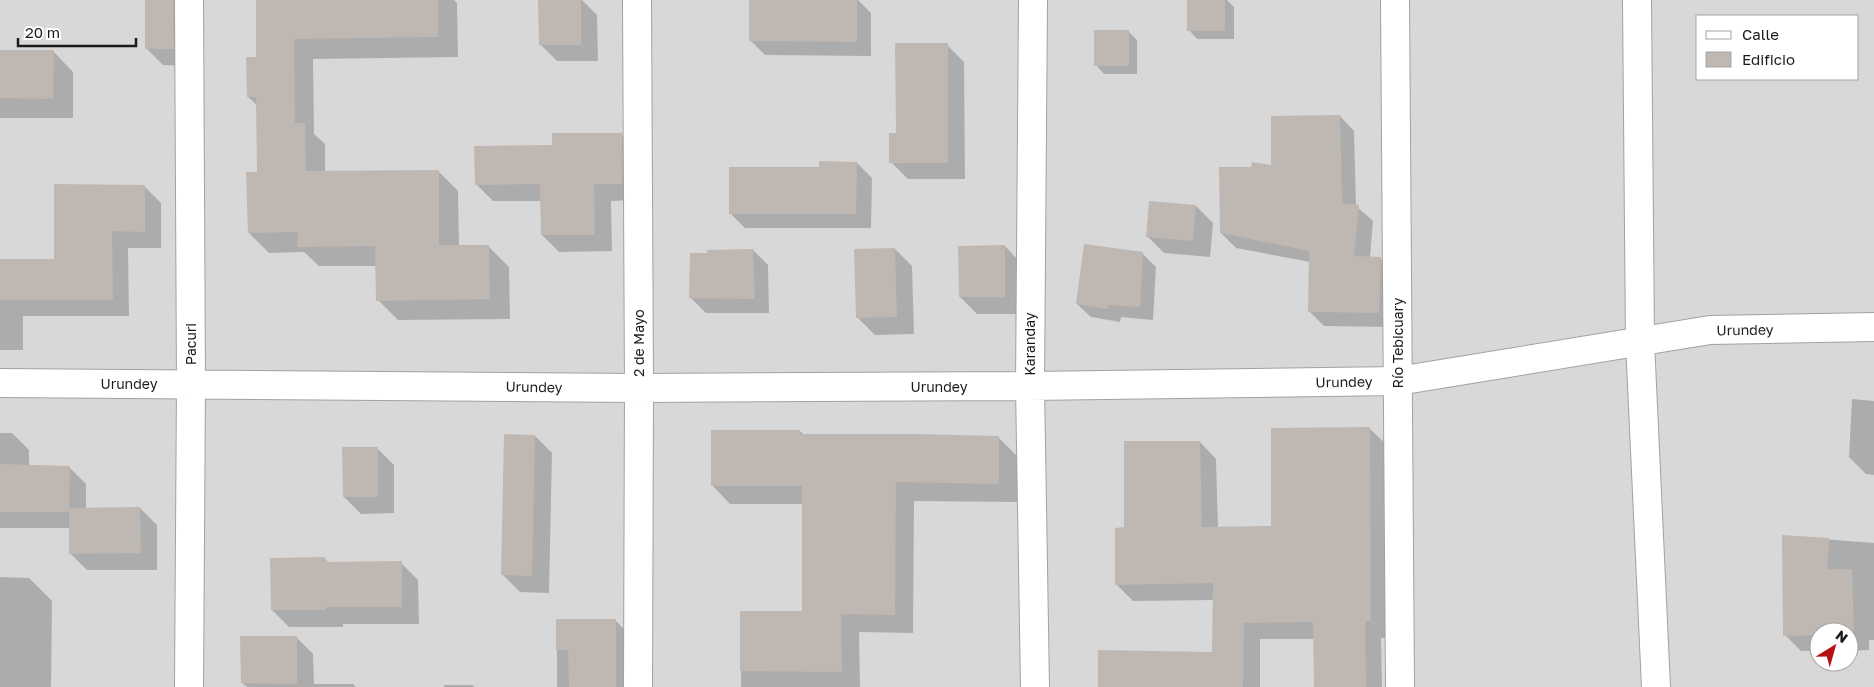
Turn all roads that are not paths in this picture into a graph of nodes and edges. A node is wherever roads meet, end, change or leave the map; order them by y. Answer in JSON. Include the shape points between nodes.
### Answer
{"nodes":[{"id":1,"x":189,"y":0,"type":"edge"},
{"id":2,"x":637,"y":0,"type":"edge"},
{"id":3,"x":1033,"y":0,"type":"edge"},
{"id":4,"x":1395,"y":0,"type":"edge"},
{"id":5,"x":1637,"y":0,"type":"edge"},
{"id":6,"x":1874,"y":327,"type":"edge"},
{"id":7,"x":1640,"y":342,"type":"junction"},
{"id":8,"x":1398,"y":382,"type":"junction"},
{"id":9,"x":0,"y":383,"type":"edge"},
{"id":10,"x":191,"y":384,"type":"junction"},
{"id":11,"x":1030,"y":386,"type":"junction"},
{"id":12,"x":639,"y":388,"type":"junction"},
{"id":13,"x":189,"y":687,"type":"edge"},
{"id":14,"x":638,"y":687,"type":"edge"},
{"id":15,"x":1035,"y":687,"type":"edge"},
{"id":16,"x":1400,"y":687,"type":"edge"},
{"id":17,"x":1656,"y":687,"type":"edge"}],
"edges":[{"from":1,"to":10,"type":"street","name":"Pacuri"},
{"from":2,"to":12,"type":"street","name":"2 de Mayo"},
{"from":3,"to":11,"type":"street","name":"Karanday"},
{"from":4,"to":8,"type":"street","name":"Río Tebicuary"},
{"from":5,"to":7,"type":"street"},
{"from":6,"to":7,"type":"street","name":"Urundey","via":[[1710,330]]},
{"from":7,"to":8,"type":"street","name":"Urundey"},
{"from":7,"to":17,"type":"street"},
{"from":8,"to":11,"type":"street","name":"Urundey"},
{"from":8,"to":16,"type":"street","name":"Río Tebicuary"},
{"from":9,"to":10,"type":"street","name":"Urundey"},
{"from":10,"to":12,"type":"street","name":"Urundey"},
{"from":10,"to":13,"type":"street","name":"Pacuri"},
{"from":11,"to":12,"type":"street","name":"Urundey"},
{"from":11,"to":15,"type":"street","name":"Karanday"},
{"from":12,"to":14,"type":"street","name":"2 de Mayo"}]}
